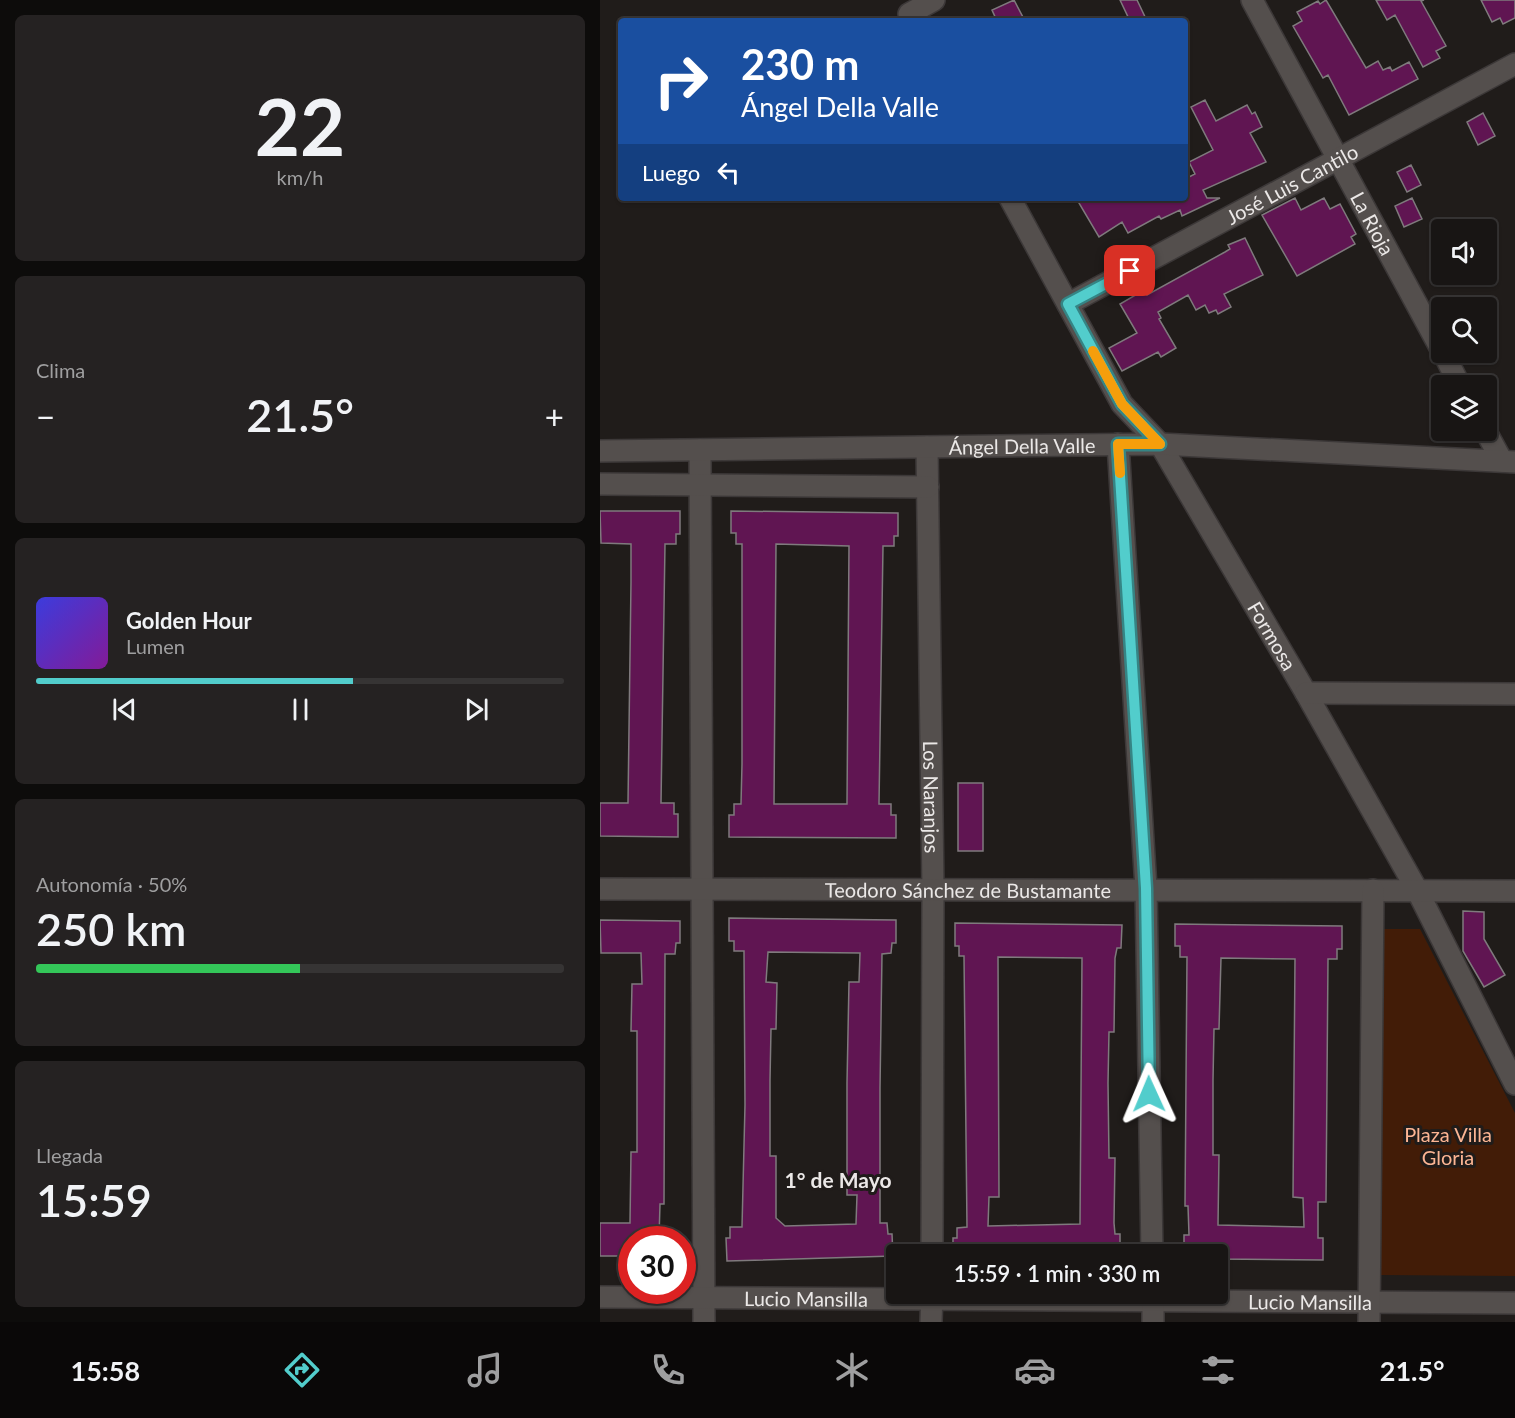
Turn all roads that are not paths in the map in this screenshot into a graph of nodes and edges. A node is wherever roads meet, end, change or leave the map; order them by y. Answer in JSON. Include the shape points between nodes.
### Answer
{"nodes":[{"id":1,"x":934,"y":0,"type":"edge"},
{"id":2,"x":1252,"y":0,"type":"edge"},
{"id":3,"x":908,"y":12,"type":"edge"},
{"id":4,"x":1515,"y":64,"type":"edge"},
{"id":5,"x":1338,"y":159,"type":"junction"},
{"id":6,"x":1012,"y":201,"type":"edge"},
{"id":7,"x":1068,"y":304,"type":"junction"},
{"id":8,"x":1431,"y":332,"type":"edge"},
{"id":9,"x":1493,"y":441,"type":"edge"},
{"id":10,"x":1118,"y":444,"type":"junction"},
{"id":11,"x":1160,"y":444,"type":"junction"},
{"id":12,"x":927,"y":447,"type":"junction"},
{"id":13,"x":700,"y":450,"type":"junction"},
{"id":14,"x":600,"y":451,"type":"edge"},
{"id":15,"x":1508,"y":462,"type":"edge"},
{"id":16,"x":600,"y":484,"type":"edge"},
{"id":17,"x":700,"y":485,"type":"junction"},
{"id":18,"x":928,"y":487,"type":"junction"},
{"id":19,"x":1306,"y":693,"type":"junction"},
{"id":20,"x":1515,"y":694,"type":"edge"},
{"id":21,"x":1146,"y":888,"type":"junction"},
{"id":22,"x":600,"y":889,"type":"edge"},
{"id":23,"x":702,"y":889,"type":"junction"},
{"id":24,"x":933,"y":889,"type":"junction"},
{"id":25,"x":1373,"y":890,"type":"junction"},
{"id":26,"x":1417,"y":890,"type":"junction"},
{"id":27,"x":1515,"y":891,"type":"edge"},
{"id":28,"x":1515,"y":1084,"type":"edge"},
{"id":29,"x":932,"y":1244,"type":"edge"},
{"id":30,"x":1152,"y":1244,"type":"edge"},
{"id":31,"x":886,"y":1296,"type":"edge"},
{"id":32,"x":600,"y":1297,"type":"edge"},
{"id":33,"x":704,"y":1298,"type":"junction"},
{"id":34,"x":1228,"y":1302,"type":"edge"},
{"id":35,"x":1515,"y":1303,"type":"edge"},
{"id":36,"x":932,"y":1304,"type":"edge"},
{"id":37,"x":1153,"y":1304,"type":"edge"},
{"id":38,"x":1369,"y":1312,"type":"edge"},
{"id":39,"x":704,"y":1322,"type":"edge"},
{"id":40,"x":932,"y":1322,"type":"edge"},
{"id":41,"x":1152,"y":1322,"type":"edge"}],
"edges":[{"from":1,"to":3,"type":"street"},
{"from":2,"to":5,"type":"street","name":"La Rioja"},
{"from":4,"to":5,"type":"street","name":"José Luis Cantilo"},
{"from":5,"to":7,"type":"street","name":"José Luis Cantilo"},
{"from":5,"to":8,"type":"street","name":"La Rioja"},
{"from":6,"to":7,"type":"street","name":"Formosa"},
{"from":7,"to":11,"type":"street","name":"Formosa","via":[[1122,404]]},
{"from":9,"to":15,"type":"street"},
{"from":10,"to":11,"type":"street","name":"Ángel Della Valle"},
{"from":10,"to":12,"type":"street","name":"Ángel Della Valle"},
{"from":10,"to":21,"type":"street"},
{"from":11,"to":15,"type":"street","name":"Ángel Della Valle"},
{"from":11,"to":19,"type":"street","name":"Formosa"},
{"from":12,"to":13,"type":"street","name":"Ángel Della Valle"},
{"from":12,"to":18,"type":"street","name":"Los Naranjos"},
{"from":13,"to":14,"type":"street","name":"Ángel Della Valle"},
{"from":13,"to":17,"type":"street"},
{"from":16,"to":17,"type":"street"},
{"from":17,"to":18,"type":"street"},
{"from":17,"to":23,"type":"street"},
{"from":18,"to":24,"type":"street","name":"Los Naranjos"},
{"from":19,"to":20,"type":"street"},
{"from":19,"to":26,"type":"street","name":"Formosa"},
{"from":21,"to":24,"type":"street","name":"Teodoro Sánchez de Bustamante"},
{"from":21,"to":25,"type":"street","name":"Teodoro Sánchez de Bustamante"},
{"from":21,"to":30,"type":"street"},
{"from":22,"to":23,"type":"street","name":"Teodoro Sánchez de Bustamante"},
{"from":23,"to":24,"type":"street","name":"Teodoro Sánchez de Bustamante"},
{"from":23,"to":33,"type":"street"},
{"from":24,"to":29,"type":"street","name":"Los Naranjos"},
{"from":25,"to":26,"type":"street","name":"Teodoro Sánchez de Bustamante"},
{"from":25,"to":38,"type":"street"},
{"from":26,"to":27,"type":"street","name":"Teodoro Sánchez de Bustamante"},
{"from":26,"to":28,"type":"street","name":"Formosa"},
{"from":31,"to":33,"type":"street","name":"Lucio Mansilla"},
{"from":32,"to":33,"type":"street","name":"Lucio Mansilla"},
{"from":33,"to":39,"type":"street"},
{"from":34,"to":38,"type":"street","name":"Lucio Mansilla"},
{"from":35,"to":38,"type":"street","name":"Lucio Mansilla"},
{"from":36,"to":40,"type":"street"},
{"from":37,"to":41,"type":"street"}]}
